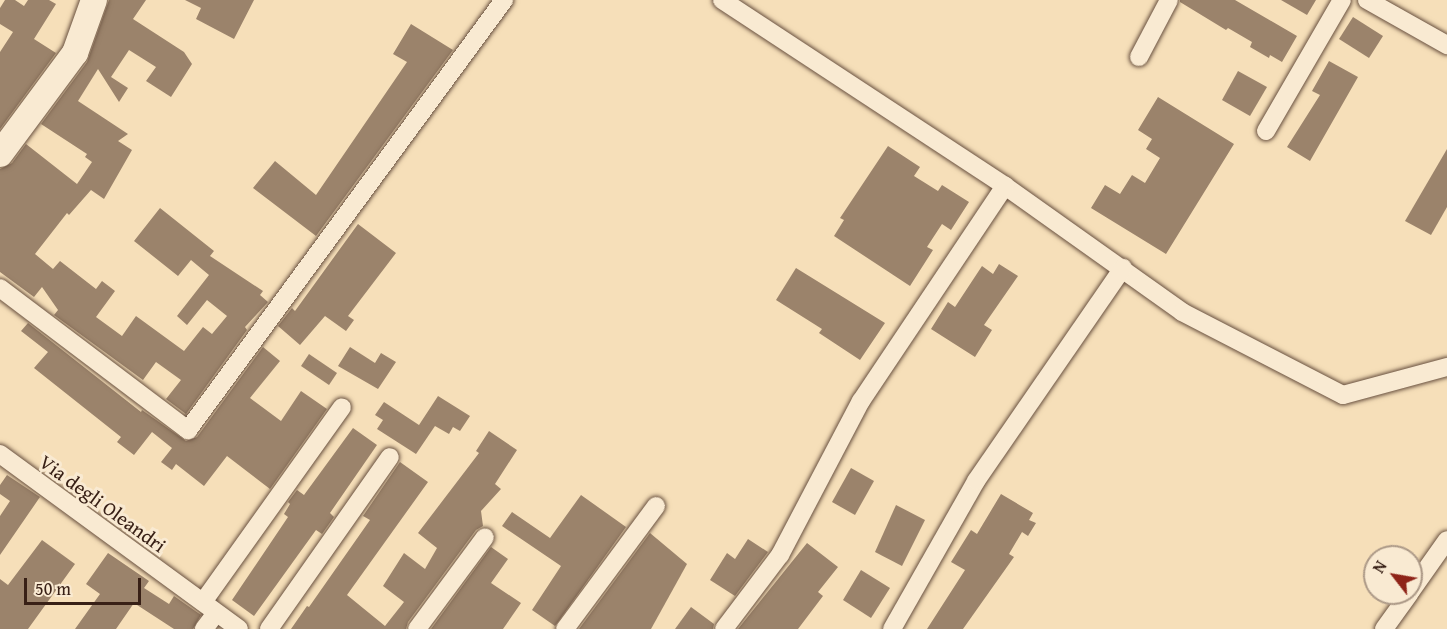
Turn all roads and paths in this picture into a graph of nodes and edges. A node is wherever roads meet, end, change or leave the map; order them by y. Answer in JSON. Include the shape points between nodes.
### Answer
{"nodes":[{"id":1,"x":94,"y":0,"type":"edge"},
{"id":2,"x":504,"y":0,"type":"edge"},
{"id":3,"x":722,"y":0,"type":"edge"},
{"id":4,"x":1169,"y":0,"type":"edge"},
{"id":5,"x":1342,"y":0,"type":"edge"},
{"id":6,"x":1367,"y":0,"type":"edge"},
{"id":7,"x":1447,"y":45,"type":"edge"},
{"id":8,"x":1139,"y":57,"type":"dead end"},
{"id":9,"x":1266,"y":131,"type":"dead end"},
{"id":10,"x":0,"y":154,"type":"edge"},
{"id":11,"x":1005,"y":186,"type":"junction"},
{"id":12,"x":1123,"y":268,"type":"junction"},
{"id":13,"x":0,"y":288,"type":"edge"},
{"id":14,"x":1447,"y":368,"type":"edge"},
{"id":15,"x":342,"y":407,"type":"dead end"},
{"id":16,"x":0,"y":454,"type":"edge"},
{"id":17,"x":390,"y":457,"type":"dead end"},
{"id":18,"x":656,"y":506,"type":"dead end"},
{"id":19,"x":485,"y":537,"type":"dead end"},
{"id":20,"x":1447,"y":540,"type":"edge"},
{"id":21,"x":1423,"y":574,"type":"edge"},
{"id":22,"x":1401,"y":605,"type":"edge"},
{"id":23,"x":210,"y":608,"type":"junction"},
{"id":24,"x":204,"y":629,"type":"edge"},
{"id":25,"x":239,"y":629,"type":"edge"},
{"id":26,"x":268,"y":629,"type":"edge"},
{"id":27,"x":417,"y":629,"type":"edge"},
{"id":28,"x":565,"y":629,"type":"edge"},
{"id":29,"x":724,"y":629,"type":"edge"},
{"id":30,"x":892,"y":629,"type":"edge"},
{"id":31,"x":1384,"y":629,"type":"edge"}],
"edges":[{"from":1,"to":10,"type":"street","via":[[75,53]]},
{"from":2,"to":13,"type":"street","via":[[188,430]]},
{"from":3,"to":11,"type":"street"},
{"from":4,"to":8,"type":"street"},
{"from":5,"to":9,"type":"street"},
{"from":6,"to":7,"type":"street"},
{"from":11,"to":12,"type":"street"},
{"from":11,"to":29,"type":"street","via":[[861,401],[780,555]]},
{"from":12,"to":14,"type":"street","via":[[1182,312],[1343,395]]},
{"from":12,"to":30,"type":"street","via":[[976,481]]},
{"from":15,"to":23,"type":"street"},
{"from":16,"to":23,"type":"street","name":"Via degli Oleandri"},
{"from":17,"to":26,"type":"street"},
{"from":18,"to":28,"type":"street"},
{"from":19,"to":27,"type":"street"},
{"from":20,"to":21,"type":"street"},
{"from":22,"to":31,"type":"street"},
{"from":23,"to":24,"type":"street"},
{"from":23,"to":25,"type":"street","name":"Via degli Oleandri"}]}
